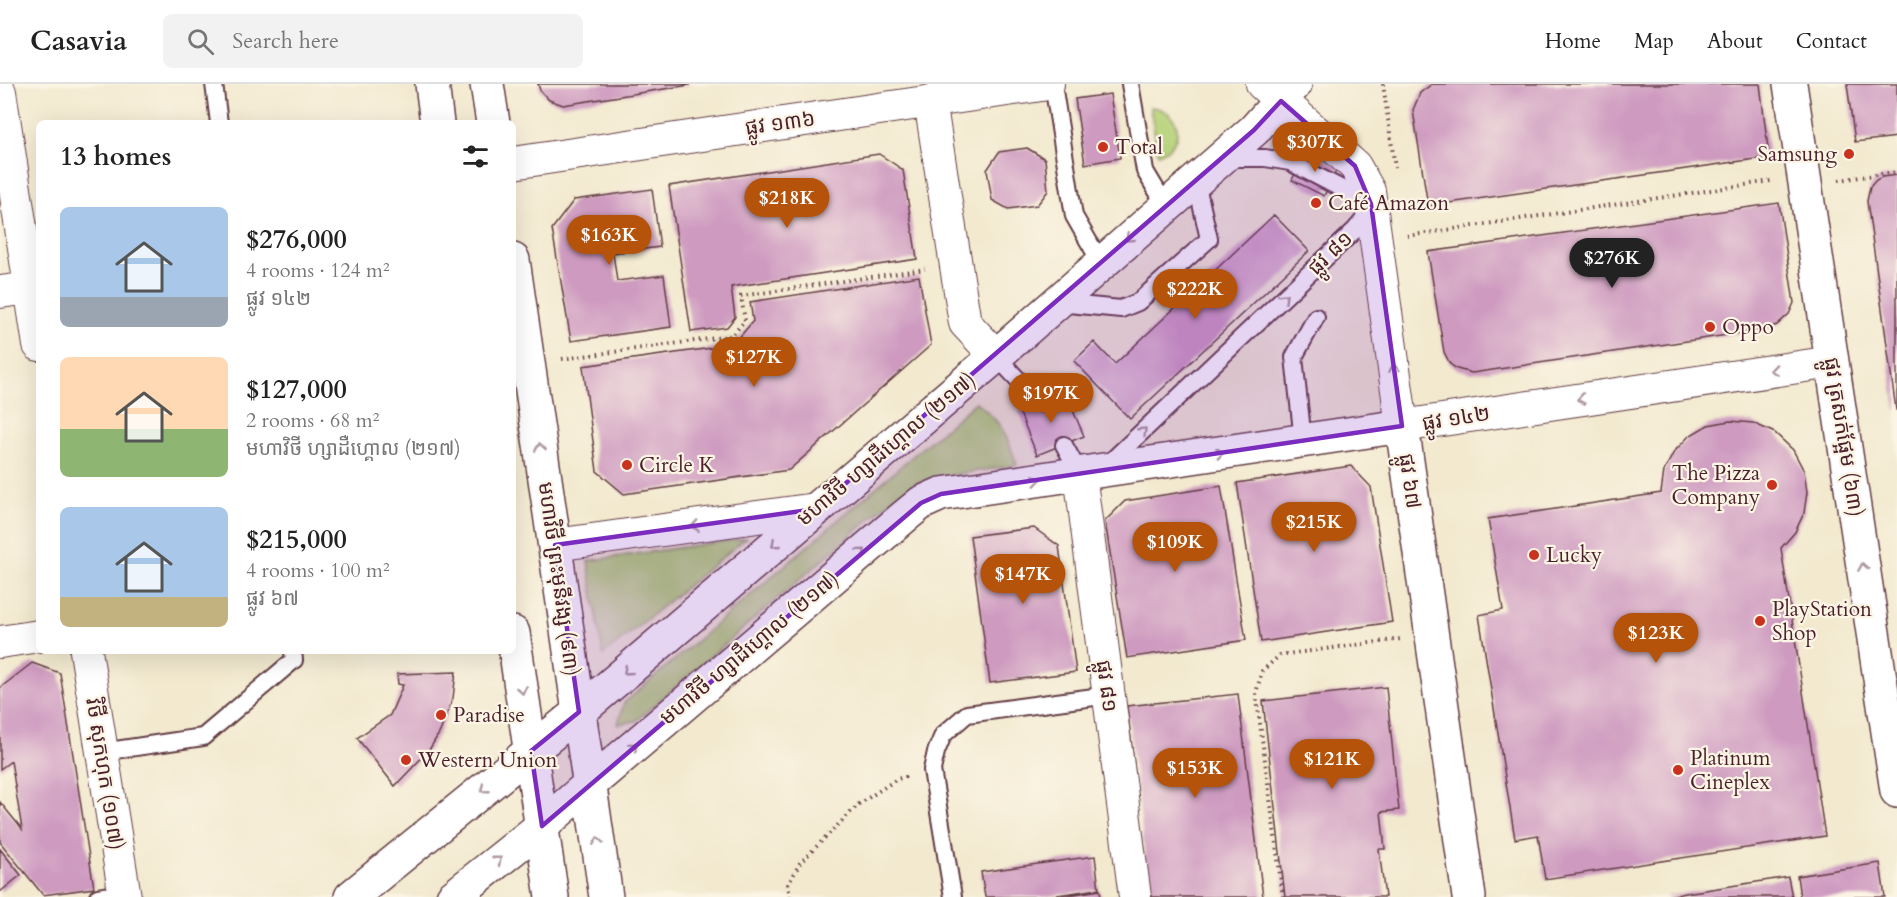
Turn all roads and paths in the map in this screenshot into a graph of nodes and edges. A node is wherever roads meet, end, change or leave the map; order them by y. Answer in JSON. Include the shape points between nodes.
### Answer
{"nodes":[{"id":1,"x":214,"y":84,"type":"edge"},
{"id":2,"x":432,"y":84,"type":"edge"},
{"id":3,"x":487,"y":84,"type":"edge"},
{"id":4,"x":1048,"y":84,"type":"edge"},
{"id":5,"x":1053,"y":84,"type":"edge"},
{"id":6,"x":1130,"y":84,"type":"edge"},
{"id":7,"x":1790,"y":84,"type":"edge"},
{"id":8,"x":1279,"y":90,"type":"edge"},
{"id":9,"x":0,"y":92,"type":"edge"},
{"id":10,"x":930,"y":101,"type":"junction"},
{"id":11,"x":219,"y":120,"type":"edge"},
{"id":12,"x":437,"y":120,"type":"edge"},
{"id":13,"x":493,"y":120,"type":"edge"},
{"id":14,"x":1222,"y":158,"type":"junction"},
{"id":15,"x":516,"y":163,"type":"edge"},
{"id":16,"x":1897,"y":172,"type":"edge"},
{"id":17,"x":1805,"y":180,"type":"junction"},
{"id":18,"x":1196,"y":181,"type":"junction"},
{"id":19,"x":1371,"y":204,"type":"junction"},
{"id":20,"x":1166,"y":206,"type":"junction"},
{"id":21,"x":1376,"y":240,"type":"junction"},
{"id":22,"x":1101,"y":263,"type":"junction"},
{"id":23,"x":956,"y":264,"type":"junction"},
{"id":24,"x":516,"y":281,"type":"edge"},
{"id":25,"x":30,"y":288,"type":"junction"},
{"id":26,"x":0,"y":292,"type":"edge"},
{"id":27,"x":1056,"y":303,"type":"junction"},
{"id":28,"x":1316,"y":317,"type":"dead end"},
{"id":29,"x":36,"y":326,"type":"edge"},
{"id":30,"x":996,"y":356,"type":"junction"},
{"id":31,"x":1832,"y":362,"type":"junction"},
{"id":32,"x":528,"y":364,"type":"junction"},
{"id":33,"x":1040,"y":403,"type":"dead end"},
{"id":34,"x":1402,"y":426,"type":"junction"},
{"id":35,"x":1303,"y":441,"type":"junction"},
{"id":36,"x":1064,"y":446,"type":"dead end"},
{"id":37,"x":1090,"y":473,"type":"junction"},
{"id":38,"x":816,"y":510,"type":"junction"},
{"id":39,"x":555,"y":545,"type":"junction"},
{"id":40,"x":1431,"y":635,"type":"junction"},
{"id":41,"x":36,"y":636,"type":"edge"},
{"id":42,"x":0,"y":642,"type":"edge"},
{"id":43,"x":516,"y":653,"type":"edge"},
{"id":44,"x":86,"y":654,"type":"edge"},
{"id":45,"x":293,"y":654,"type":"edge"},
{"id":46,"x":1109,"y":695,"type":"junction"},
{"id":47,"x":579,"y":712,"type":"junction"},
{"id":48,"x":531,"y":751,"type":"junction"},
{"id":49,"x":102,"y":752,"type":"junction"},
{"id":50,"x":932,"y":770,"type":"junction"},
{"id":51,"x":590,"y":784,"type":"junction"},
{"id":52,"x":1897,"y":791,"type":"edge"},
{"id":53,"x":542,"y":826,"type":"junction"},
{"id":54,"x":116,"y":896,"type":"edge"},
{"id":55,"x":351,"y":897,"type":"edge"},
{"id":56,"x":453,"y":897,"type":"edge"},
{"id":57,"x":552,"y":897,"type":"edge"},
{"id":58,"x":606,"y":897,"type":"edge"},
{"id":59,"x":790,"y":897,"type":"edge"},
{"id":60,"x":953,"y":897,"type":"edge"},
{"id":61,"x":1136,"y":897,"type":"edge"},
{"id":62,"x":1283,"y":897,"type":"edge"},
{"id":63,"x":1469,"y":897,"type":"edge"}],
"edges":[{"from":1,"to":11,"type":"lane"},
{"from":2,"to":12,"type":"main road"},
{"from":3,"to":13,"type":"main road"},
{"from":4,"to":10,"type":"street","name":"ផ្លូវ ១៣៦"},
{"from":5,"to":22,"type":"lane","via":[[1074,216]]},
{"from":6,"to":20,"type":"lane","via":[[1145,171]]},
{"from":7,"to":17,"type":"main road","name":"ផ្លូវ ត្រសក់ផ្អែម (៦៣)"},
{"from":8,"to":14,"type":"main road","name":"មហាវិថី ហ្សាដឺហ្គោល (២១៧)","via":[[1254,130]]},
{"from":8,"to":19,"type":"street","name":"ផ្លូវ ៦៧","via":[[1355,166],[1369,191]]},
{"from":9,"to":25,"type":"street"},
{"from":10,"to":15,"type":"street","name":"ផ្លូវ ១៣៦"},
{"from":10,"to":23,"type":"street"},
{"from":14,"to":18,"type":"main road","name":"មហាវិថី ហ្សាដឺហ្គោល (២១៧)"},
{"from":14,"to":19,"type":"lane","via":[[1290,162]]},
{"from":16,"to":17,"type":"path"},
{"from":17,"to":21,"type":"path"},
{"from":17,"to":31,"type":"main road","name":"ផ្លូវ ត្រសក់ផ្អែម (៦៣)"},
{"from":18,"to":20,"type":"main road","name":"មហាវិថី ហ្សាដឺហ្គោល (២១៧)"},
{"from":18,"to":27,"type":"lane","via":[[1209,239],[1138,302],[1120,309]]},
{"from":19,"to":21,"type":"street","name":"ផ្លូវ ៦៧"},
{"from":37,"to":19,"type":"lane","name":"ផ្លូវ ៨១","one_way":true,"via":[[1355,230]]},
{"from":20,"to":22,"type":"main road","name":"មហាវិថី ហ្សាដឺហ្គោល (២១៧)","one_way":true},
{"from":34,"to":21,"type":"street","name":"ផ្លូវ ៦៧","one_way":true},
{"from":22,"to":27,"type":"main road","name":"មហាវិថី ហ្សាដឺហ្គោល (២១៧)"},
{"from":23,"to":30,"type":"street","via":[[965,323]]},
{"from":23,"to":32,"type":"path","via":[[741,296],[745,321],[731,336]]},
{"from":24,"to":32,"type":"main road","name":"មហាវិថី ព្រះមុនីវង្ស (៩៣)"},
{"from":25,"to":26,"type":"street"},
{"from":25,"to":29,"type":"street"},
{"from":27,"to":30,"type":"main road","name":"មហាវិថី ហ្សាដឺហ្គោល (២១៧)"},
{"from":28,"to":35,"type":"lane","via":[[1294,357]]},
{"from":30,"to":33,"type":"lane"},
{"from":30,"to":38,"type":"main road","name":"មហាវិថី ហ្សាដឺហ្គោល (២១៧)"},
{"from":31,"to":34,"type":"street","name":"ផ្លូវ ១៤២","one_way":true},
{"from":52,"to":31,"type":"main road","name":"ផ្លូវ ត្រសក់ផ្អែម (៦៣)","one_way":true},
{"from":39,"to":32,"type":"main road","name":"មហាវិថី ព្រះមុនីវង្ស (៩៣)","one_way":true},
{"from":34,"to":35,"type":"main road","name":"ផ្លូវ ១៤២"},
{"from":34,"to":40,"type":"main road","name":"ផ្លូវ ៦៧"},
{"from":37,"to":35,"type":"main road","name":"ផ្លូវ ១៤២","one_way":true},
{"from":36,"to":37,"type":"lane"},
{"from":37,"to":46,"type":"street","name":"ផ្លូវ ៨១"},
{"from":51,"to":37,"type":"main road","name":"មហាវិថី ហ្សាដឹហ្គោល (២១៧)","one_way":true,"via":[[921,503],[941,494]]},
{"from":38,"to":39,"type":"street","one_way":true},
{"from":38,"to":47,"type":"main road","name":"មហាវិថី ហ្សាដឺហ្គោល (២១៧)","one_way":true},
{"from":39,"to":47,"type":"main road","name":"មហាវិថី ព្រះមុនីវង្ស (៩៣)"},
{"from":40,"to":62,"type":"path","via":[[1280,655],[1262,671],[1256,693]]},
{"from":40,"to":63,"type":"main road","name":"ផ្លូវ ៦៧"},
{"from":41,"to":42,"type":"street"},
{"from":43,"to":48,"type":"main road","one_way":true},
{"from":44,"to":49,"type":"street","name":"វិថី សុកហុក (១០៧)"},
{"from":45,"to":49,"type":"lane","via":[[294,660],[203,737]]},
{"from":46,"to":50,"type":"lane","via":[[967,714],[942,735]]},
{"from":46,"to":61,"type":"street","name":"ផ្លូវ ៨១"},
{"from":47,"to":48,"type":"main road"},
{"from":47,"to":51,"type":"main road","name":"មហាវិថី ព្រះមុនីវង្ស (៩៣)"},
{"from":48,"to":53,"type":"main road"},
{"from":48,"to":55,"type":"main road","one_way":true},
{"from":49,"to":54,"type":"street","name":"វិថី សុកហុក (១០៧)"},
{"from":50,"to":59,"type":"path","via":[[897,779],[859,804],[800,863],[788,885]]},
{"from":50,"to":60,"type":"lane"},
{"from":51,"to":53,"type":"main road","name":"មហាវិថី ហ្សាដឹហ្គោល (២១៧)"},
{"from":58,"to":51,"type":"main road","name":"មហាវិថី ព្រះមុនីវង្ស (៩៣)","one_way":true},
{"from":56,"to":53,"type":"main road","name":"មហាវិថី ហ្សាដឹហ្គោល (២១៧)","one_way":true},
{"from":53,"to":57,"type":"main road"}]}
